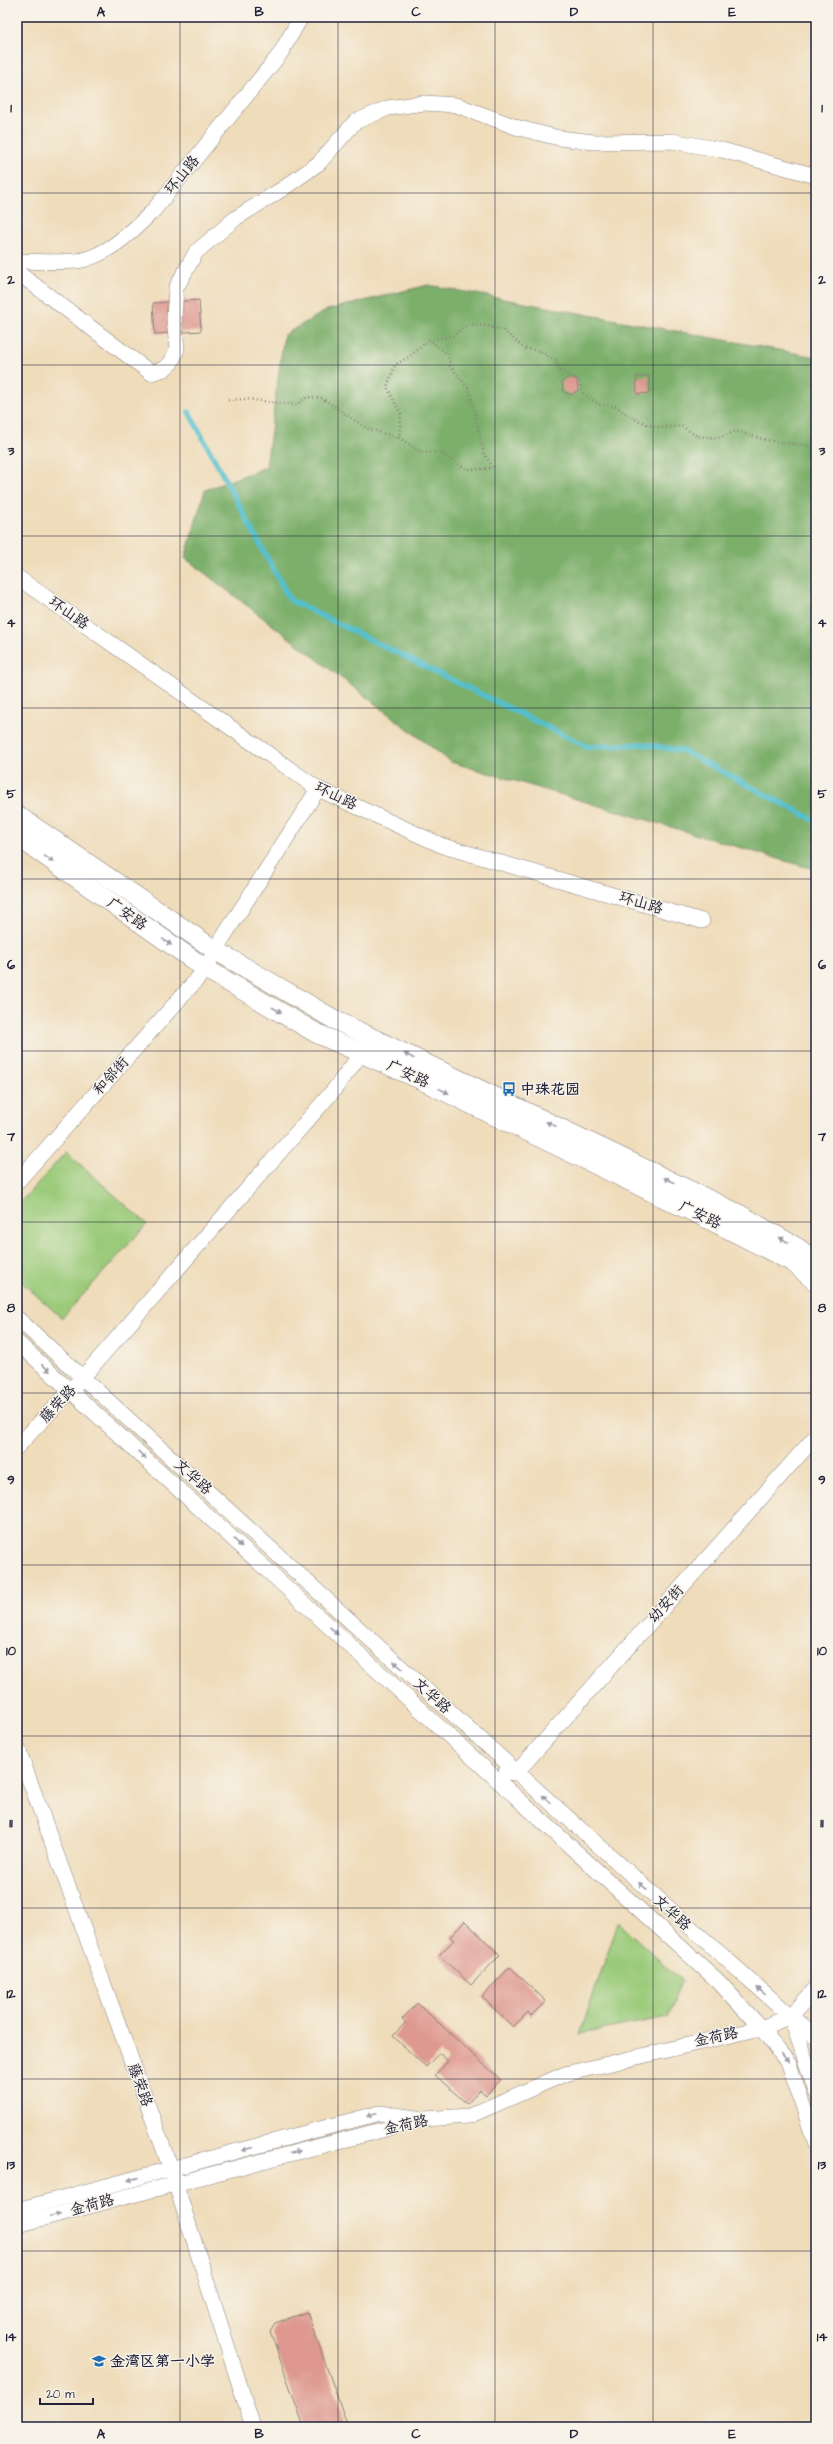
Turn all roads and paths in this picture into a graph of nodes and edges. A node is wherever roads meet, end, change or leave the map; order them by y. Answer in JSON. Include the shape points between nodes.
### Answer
{"nodes":[{"id":1,"x":301,"y":17,"type":"edge"},
{"id":2,"x":816,"y":176,"type":"edge"},
{"id":3,"x":17,"y":260,"type":"edge"},
{"id":4,"x":17,"y":272,"type":"edge"},
{"id":5,"x":429,"y":340,"type":"junction"},
{"id":6,"x":228,"y":400,"type":"dead end"},
{"id":7,"x":399,"y":438,"type":"junction"},
{"id":8,"x":816,"y":447,"type":"edge"},
{"id":9,"x":17,"y":577,"type":"edge"},
{"id":10,"x":318,"y":789,"type":"junction"},
{"id":11,"x":17,"y":815,"type":"edge"},
{"id":12,"x":17,"y":836,"type":"edge"},
{"id":13,"x":702,"y":921,"type":"dead end"},
{"id":14,"x":215,"y":950,"type":"junction"},
{"id":15,"x":206,"y":969,"type":"junction"},
{"id":16,"x":367,"y":1046,"type":"junction"},
{"id":17,"x":17,"y":1182,"type":"edge"},
{"id":18,"x":816,"y":1262,"type":"edge"},
{"id":19,"x":816,"y":1282,"type":"edge"},
{"id":20,"x":17,"y":1318,"type":"edge"},
{"id":21,"x":17,"y":1342,"type":"edge"},
{"id":22,"x":83,"y":1377,"type":"junction"},
{"id":23,"x":71,"y":1390,"type":"junction"},
{"id":24,"x":816,"y":1436,"type":"edge"},
{"id":25,"x":17,"y":1448,"type":"edge"},
{"id":26,"x":17,"y":1746,"type":"edge"},
{"id":27,"x":488,"y":1772,"type":"junction"},
{"id":28,"x":516,"y":1773,"type":"junction"},
{"id":29,"x":816,"y":1988,"type":"edge"},
{"id":30,"x":791,"y":2016,"type":"junction"},
{"id":31,"x":760,"y":2028,"type":"junction"},
{"id":32,"x":816,"y":2038,"type":"edge"},
{"id":33,"x":816,"y":2092,"type":"edge"},
{"id":34,"x":816,"y":2145,"type":"edge"},
{"id":35,"x":173,"y":2176,"type":"junction"},
{"id":36,"x":17,"y":2210,"type":"edge"},
{"id":37,"x":17,"y":2225,"type":"edge"},
{"id":38,"x":253,"y":2427,"type":"edge"}],
"edges":[{"from":1,"to":3,"type":"street","name":"环山路","via":[[280,54],[153,211],[130,234],[103,251],[78,261]]},
{"from":2,"to":4,"type":"street","via":[[722,150],[672,142],[594,142],[559,138],[519,128],[456,105],[424,104],[388,108],[355,122],[319,162],[236,218],[196,252],[176,288],[174,318],[177,349],[171,363],[164,369],[151,373]]},
{"from":5,"to":7,"type":"path","via":[[410,356],[395,364],[387,387],[401,414]]},
{"from":5,"to":7,"type":"path","via":[[448,354],[450,366],[469,389],[484,454],[493,468],[475,471],[458,466],[440,452],[423,453]]},
{"from":5,"to":8,"type":"path","via":[[453,336],[468,324],[488,326],[504,331],[524,348],[540,351],[555,360],[560,371],[579,379],[582,392],[598,404],[617,407],[632,418],[649,425],[664,428],[681,426],[697,436],[718,438],[736,431],[766,440]]},
{"from":6,"to":7,"type":"path","via":[[246,399],[296,405],[307,398],[322,398],[366,428]]},
{"from":9,"to":10,"type":"street","name":"环山路"},
{"from":10,"to":13,"type":"street","name":"环山路","via":[[443,846]]},
{"from":10,"to":14,"type":"street","name":"和邻街"},
{"from":11,"to":14,"type":"street","name":"广安路"},
{"from":12,"to":15,"type":"street","name":"广安路","one_way":true},
{"from":14,"to":15,"type":"street","name":"和邻街"},
{"from":14,"to":16,"type":"street","name":"广安路","via":[[335,1020]]},
{"from":15,"to":16,"type":"street","name":"广安路","one_way":true,"via":[[316,1033]]},
{"from":15,"to":17,"type":"street","name":"和邻街"},
{"from":18,"to":16,"type":"street","name":"广安路","one_way":true,"via":[[798,1248],[739,1214]]},
{"from":16,"to":19,"type":"street","name":"广安路","one_way":true,"via":[[747,1238],[794,1263]]},
{"from":16,"to":22,"type":"street","name":"藤荣路","via":[[333,1091]]},
{"from":20,"to":22,"type":"street","name":"文华路"},
{"from":21,"to":23,"type":"street","name":"文华路","one_way":true},
{"from":22,"to":23,"type":"street","name":"藤荣路"},
{"from":28,"to":22,"type":"street","name":"文华路","one_way":true},
{"from":23,"to":25,"type":"street","name":"藤荣路"},
{"from":23,"to":27,"type":"street","name":"文华路","one_way":true},
{"from":24,"to":28,"type":"street","name":"幼安街"},
{"from":26,"to":35,"type":"street","name":"藤荣路"},
{"from":27,"to":28,"type":"street"},
{"from":27,"to":31,"type":"street","name":"文华路","via":[[719,1982]]},
{"from":30,"to":28,"type":"street","name":"文华路","one_way":true,"via":[[742,1976]]},
{"from":29,"to":30,"type":"street"},
{"from":30,"to":31,"type":"street","name":"金荷路"},
{"from":30,"to":32,"type":"street","name":"文华路"},
{"from":30,"to":33,"type":"street"},
{"from":31,"to":34,"type":"street","name":"文华路","one_way":true,"via":[[789,2064]]},
{"from":31,"to":35,"type":"street","name":"金荷路","via":[[565,2074],[469,2116],[424,2119]]},
{"from":35,"to":36,"type":"street","one_way":true},
{"from":37,"to":35,"type":"street","name":"金荷路","one_way":true},
{"from":35,"to":38,"type":"street","name":"藤荣路"}]}
